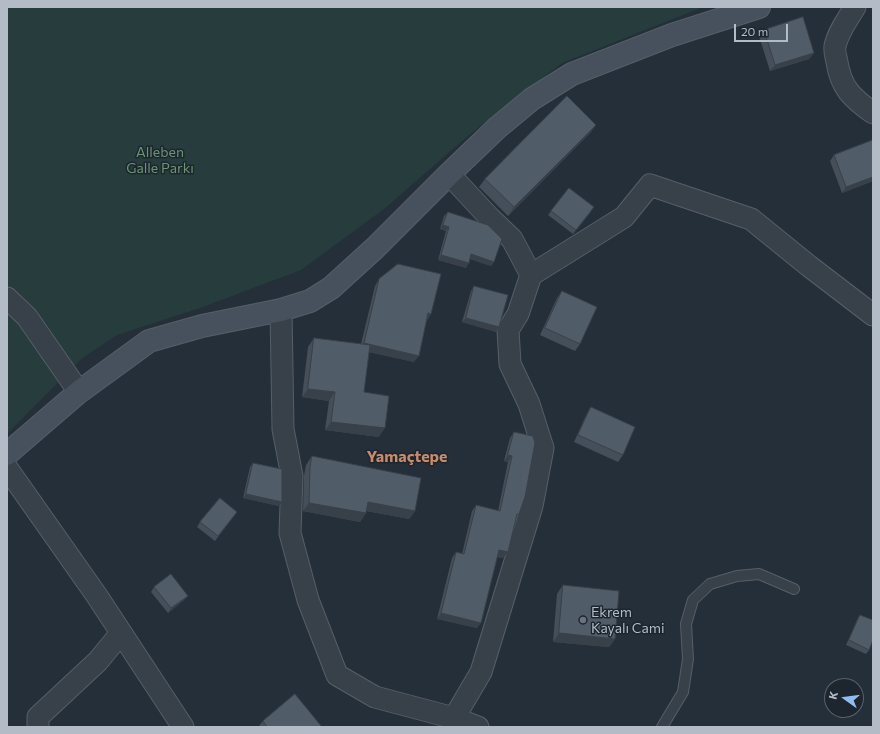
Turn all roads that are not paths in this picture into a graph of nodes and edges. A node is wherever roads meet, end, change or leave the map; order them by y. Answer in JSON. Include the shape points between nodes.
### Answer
{"nodes":[{"id":1,"x":759,"y":7,"type":"edge"},
{"id":2,"x":855,"y":7,"type":"edge"},
{"id":3,"x":868,"y":105,"type":"edge"},
{"id":4,"x":449,"y":174,"type":"junction"},
{"id":5,"x":531,"y":275,"type":"junction"},
{"id":6,"x":7,"y":298,"type":"edge"},
{"id":7,"x":281,"y":310,"type":"junction"},
{"id":8,"x":873,"y":315,"type":"edge"},
{"id":9,"x":79,"y":392,"type":"junction"},
{"id":10,"x":7,"y":454,"type":"edge"},
{"id":11,"x":7,"y":468,"type":"edge"},
{"id":12,"x":794,"y":589,"type":"dead end"},
{"id":13,"x":121,"y":634,"type":"junction"},
{"id":14,"x":453,"y":723,"type":"edge"},
{"id":15,"x":38,"y":727,"type":"edge"},
{"id":16,"x":183,"y":727,"type":"edge"},
{"id":17,"x":478,"y":727,"type":"edge"},
{"id":18,"x":662,"y":727,"type":"edge"}],
"edges":[{"from":1,"to":4,"type":"street","via":[[672,35],[572,74],[532,99]]},
{"from":2,"to":3,"type":"street","via":[[835,47],[844,86]]},
{"from":4,"to":5,"type":"street","via":[[512,239]]},
{"from":4,"to":7,"type":"street","via":[[331,288],[310,301]]},
{"from":5,"to":8,"type":"street","via":[[624,217],[650,185],[751,219]]},
{"from":5,"to":14,"type":"street","via":[[518,314],[508,330],[510,364],[529,404],[543,448],[532,506],[481,672]]},
{"from":6,"to":9,"type":"street","via":[[27,317]]},
{"from":7,"to":9,"type":"street","via":[[202,326],[149,341]]},
{"from":7,"to":14,"type":"street","via":[[283,429],[292,476],[290,533],[308,600],[337,675],[375,697]]},
{"from":9,"to":10,"type":"street"},
{"from":11,"to":13,"type":"street"},
{"from":12,"to":18,"type":"lane","via":[[759,574],[737,576],[710,584],[693,600],[686,624],[688,659],[683,692]]},
{"from":13,"to":15,"type":"street","via":[[98,661],[38,717]]},
{"from":13,"to":16,"type":"street"},
{"from":14,"to":17,"type":"street"}]}
